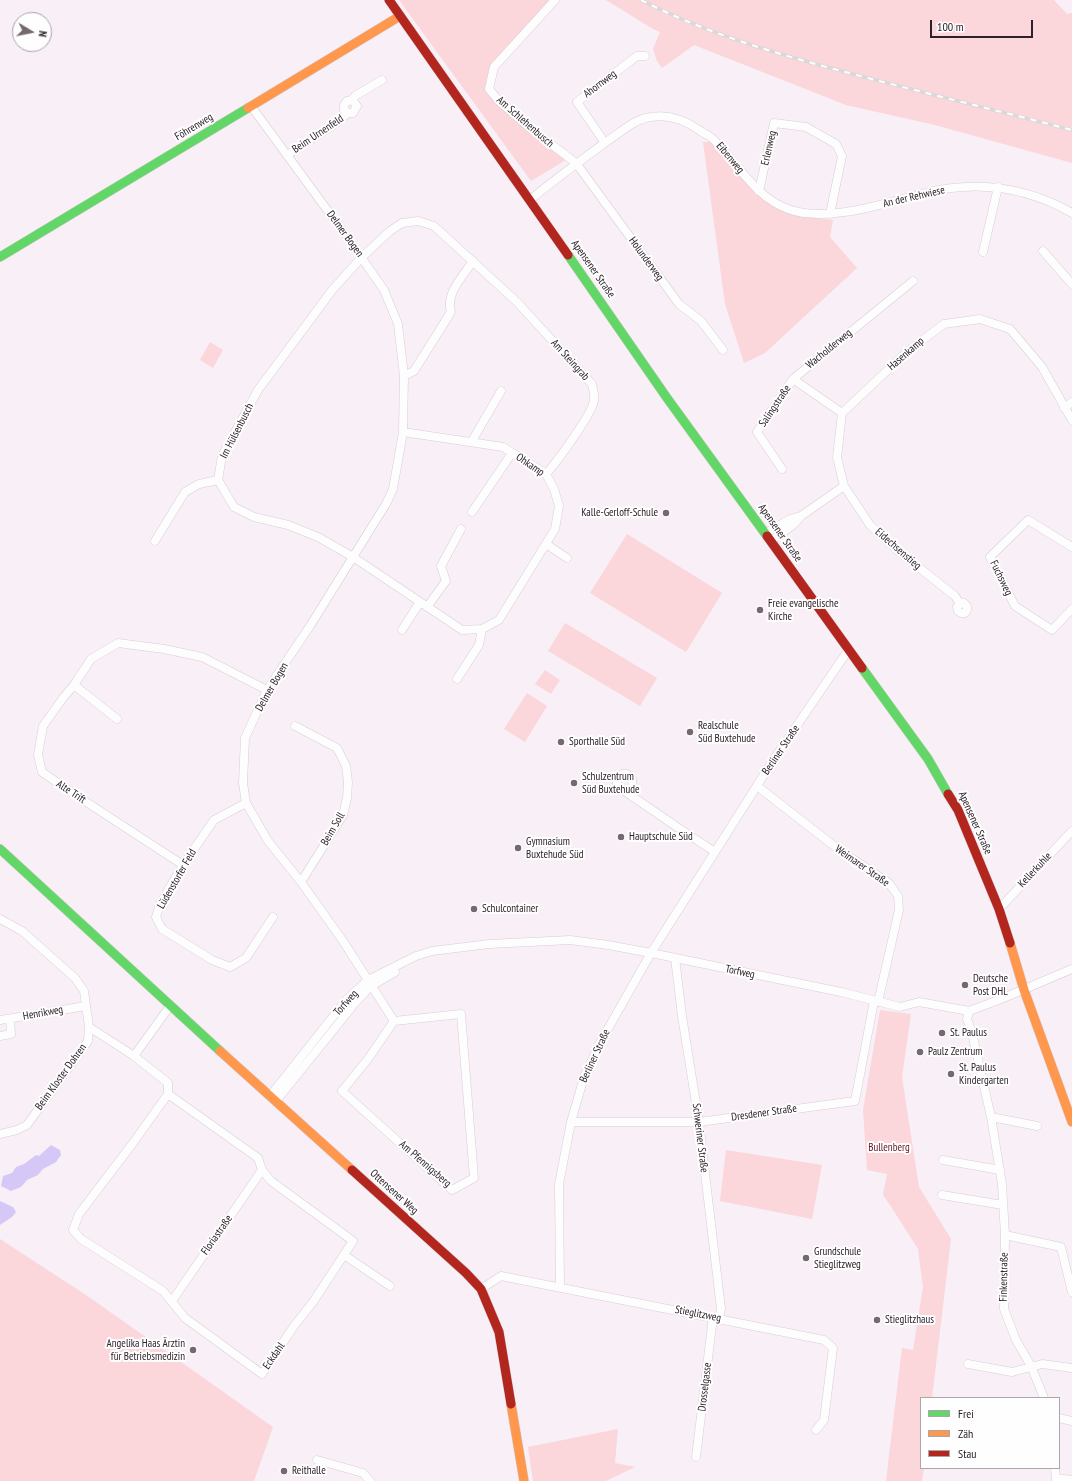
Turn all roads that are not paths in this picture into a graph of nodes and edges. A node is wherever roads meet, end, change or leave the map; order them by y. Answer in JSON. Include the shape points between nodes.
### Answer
{"nodes":[{"id":1,"x":389,"y":0,"type":"edge"},
{"id":2,"x":555,"y":0,"type":"edge"},
{"id":3,"x":400,"y":16,"type":"junction"},
{"id":4,"x":645,"y":56,"type":"dead end"},
{"id":5,"x":382,"y":80,"type":"dead end"},
{"id":6,"x":252,"y":106,"type":"junction"},
{"id":7,"x":605,"y":143,"type":"junction"},
{"id":8,"x":287,"y":155,"type":"junction"},
{"id":9,"x":576,"y":163,"type":"junction"},
{"id":10,"x":998,"y":187,"type":"junction"},
{"id":11,"x":759,"y":191,"type":"junction"},
{"id":12,"x":530,"y":200,"type":"junction"},
{"id":13,"x":1072,"y":213,"type":"edge"},
{"id":14,"x":830,"y":214,"type":"junction"},
{"id":15,"x":1043,"y":251,"type":"dead end"},
{"id":16,"x":983,"y":252,"type":"dead end"},
{"id":17,"x":0,"y":257,"type":"edge"},
{"id":18,"x":362,"y":257,"type":"junction"},
{"id":19,"x":472,"y":261,"type":"junction"},
{"id":20,"x":913,"y":281,"type":"dead end"},
{"id":21,"x":1072,"y":284,"type":"edge"},
{"id":22,"x":723,"y":350,"type":"dead end"},
{"id":23,"x":404,"y":376,"type":"junction"},
{"id":24,"x":793,"y":379,"type":"junction"},
{"id":25,"x":501,"y":391,"type":"dead end"},
{"id":26,"x":1072,"y":402,"type":"edge"},
{"id":27,"x":1064,"y":408,"type":"junction"},
{"id":28,"x":842,"y":413,"type":"junction"},
{"id":29,"x":1072,"y":420,"type":"edge"},
{"id":30,"x":403,"y":432,"type":"junction"},
{"id":31,"x":472,"y":441,"type":"junction"},
{"id":32,"x":512,"y":453,"type":"junction"},
{"id":33,"x":782,"y":469,"type":"dead end"},
{"id":34,"x":546,"y":474,"type":"junction"},
{"id":35,"x":218,"y":480,"type":"junction"},
{"id":36,"x":844,"y":486,"type":"junction"},
{"id":37,"x":472,"y":512,"type":"dead end"},
{"id":38,"x":461,"y":529,"type":"dead end"},
{"id":39,"x":768,"y":538,"type":"junction"},
{"id":40,"x":156,"y":541,"type":"dead end"},
{"id":41,"x":546,"y":544,"type":"junction"},
{"id":42,"x":1072,"y":547,"type":"edge"},
{"id":43,"x":353,"y":558,"type":"junction"},
{"id":44,"x":567,"y":558,"type":"dead end"},
{"id":45,"x":420,"y":602,"type":"junction"},
{"id":46,"x":960,"y":604,"type":"dead end"},
{"id":47,"x":427,"y":607,"type":"junction"},
{"id":48,"x":1072,"y":609,"type":"edge"},
{"id":49,"x":482,"y":629,"type":"junction"},
{"id":50,"x":402,"y":630,"type":"dead end"},
{"id":51,"x":849,"y":649,"type":"junction"},
{"id":52,"x":457,"y":679,"type":"dead end"},
{"id":53,"x":74,"y":685,"type":"junction"},
{"id":54,"x":267,"y":690,"type":"junction"},
{"id":55,"x":117,"y":719,"type":"dead end"},
{"id":56,"x":295,"y":726,"type":"dead end"},
{"id":57,"x":757,"y":786,"type":"junction"},
{"id":58,"x":633,"y":797,"type":"dead end"},
{"id":59,"x":246,"y":803,"type":"junction"},
{"id":60,"x":1072,"y":831,"type":"edge"},
{"id":61,"x":0,"y":849,"type":"edge"},
{"id":62,"x":715,"y":852,"type":"junction"},
{"id":63,"x":183,"y":865,"type":"junction"},
{"id":64,"x":301,"y":882,"type":"junction"},
{"id":65,"x":999,"y":909,"type":"junction"},
{"id":66,"x":272,"y":917,"type":"dead end"},
{"id":67,"x":0,"y":919,"type":"edge"},
{"id":68,"x":651,"y":953,"type":"junction"},
{"id":69,"x":675,"y":958,"type":"junction"},
{"id":70,"x":1072,"y":969,"type":"edge"},
{"id":71,"x":370,"y":983,"type":"junction"},
{"id":72,"x":1024,"y":990,"type":"junction"},
{"id":73,"x":876,"y":1002,"type":"junction"},
{"id":74,"x":86,"y":1006,"type":"junction"},
{"id":75,"x":170,"y":1006,"type":"junction"},
{"id":76,"x":969,"y":1011,"type":"junction"},
{"id":77,"x":10,"y":1019,"type":"junction"},
{"id":78,"x":0,"y":1020,"type":"edge"},
{"id":79,"x":394,"y":1021,"type":"junction"},
{"id":80,"x":89,"y":1027,"type":"junction"},
{"id":81,"x":0,"y":1036,"type":"edge"},
{"id":82,"x":134,"y":1056,"type":"junction"},
{"id":83,"x":168,"y":1094,"type":"junction"},
{"id":84,"x":273,"y":1099,"type":"junction"},
{"id":85,"x":991,"y":1117,"type":"junction"},
{"id":86,"x":571,"y":1122,"type":"junction"},
{"id":87,"x":699,"y":1122,"type":"junction"},
{"id":88,"x":1072,"y":1122,"type":"edge"},
{"id":89,"x":1037,"y":1126,"type":"dead end"},
{"id":90,"x":0,"y":1134,"type":"edge"},
{"id":91,"x":943,"y":1160,"type":"dead end"},
{"id":92,"x":262,"y":1170,"type":"junction"},
{"id":93,"x":1000,"y":1170,"type":"junction"},
{"id":94,"x":942,"y":1195,"type":"dead end"},
{"id":95,"x":1004,"y":1205,"type":"junction"},
{"id":96,"x":1005,"y":1235,"type":"junction"},
{"id":97,"x":344,"y":1255,"type":"junction"},
{"id":98,"x":390,"y":1286,"type":"dead end"},
{"id":99,"x":560,"y":1287,"type":"junction"},
{"id":100,"x":481,"y":1289,"type":"junction"},
{"id":101,"x":1072,"y":1292,"type":"edge"},
{"id":102,"x":172,"y":1301,"type":"junction"},
{"id":103,"x":716,"y":1318,"type":"junction"},
{"id":104,"x":968,"y":1364,"type":"dead end"},
{"id":105,"x":1031,"y":1366,"type":"junction"},
{"id":106,"x":1072,"y":1368,"type":"edge"},
{"id":107,"x":1044,"y":1397,"type":"edge"},
{"id":108,"x":1060,"y":1418,"type":"edge"},
{"id":109,"x":1072,"y":1421,"type":"edge"},
{"id":110,"x":816,"y":1430,"type":"dead end"},
{"id":111,"x":696,"y":1457,"type":"dead end"},
{"id":112,"x":317,"y":1460,"type":"dead end"},
{"id":113,"x":1055,"y":1469,"type":"edge"},
{"id":114,"x":1056,"y":1479,"type":"edge"},
{"id":115,"x":1072,"y":1480,"type":"edge"},
{"id":116,"x":370,"y":1481,"type":"edge"},
{"id":117,"x":524,"y":1481,"type":"edge"}],
"edges":[{"from":1,"to":3,"type":"main road","name":"Apensener Straße"},
{"from":2,"to":9,"type":"street","name":"Am Schlehenbusch","via":[[494,67],[489,88],[499,101],[530,128]]},
{"from":3,"to":6,"type":"main road","name":"Föhrenweg"},
{"from":3,"to":12,"type":"main road","name":"Apensener Straße"},
{"from":4,"to":7,"type":"street","name":"Ahornweg","via":[[638,56],[577,102]]},
{"from":5,"to":8,"type":"street","name":"Beim Urnenfeld","via":[[355,96],[352,100],[356,104],[353,113],[348,113]]},
{"from":6,"to":8,"type":"street","name":"Delmer Bogen"},
{"from":6,"to":17,"type":"main road","name":"Föhrenweg"},
{"from":7,"to":9,"type":"street","name":"Eibenweg"},
{"from":7,"to":11,"type":"street","name":"Eibenweg","via":[[636,121],[650,116],[666,116],[687,122],[714,140]]},
{"from":8,"to":18,"type":"street","name":"Delmer Bogen"},
{"from":9,"to":12,"type":"street","name":"Eibenweg"},
{"from":9,"to":22,"type":"street","name":"Holunderweg","via":[[679,304],[701,322]]},
{"from":10,"to":13,"type":"street","name":"An der Rehwiese","via":[[1034,195]]},
{"from":10,"to":14,"type":"street","name":"An der Rehwiese","via":[[975,186],[938,190],[853,211]]},
{"from":10,"to":16,"type":"street"},
{"from":11,"to":14,"type":"street","name":"Eibenweg","via":[[789,210]]},
{"from":11,"to":14,"type":"street","name":"Erlenweg","via":[[774,123],[806,127],[836,144],[842,156]]},
{"from":12,"to":39,"type":"main road","name":"Apensener Straße"},
{"from":15,"to":21,"type":"street"},
{"from":18,"to":19,"type":"street","name":"Am Steingrab","via":[[402,223],[418,221],[434,226]]},
{"from":18,"to":23,"type":"street","name":"Delmer Bogen","via":[[384,290],[398,324]]},
{"from":18,"to":35,"type":"street","name":"Im Hülsenbusch","via":[[332,289],[258,390],[222,456]]},
{"from":19,"to":23,"type":"street","via":[[451,293],[451,312],[414,371]]},
{"from":19,"to":34,"type":"street","name":"Am Steingrab","via":[[517,302],[592,384],[594,401],[586,418],[558,461]]},
{"from":20,"to":24,"type":"street","name":"Wacholderweg"},
{"from":23,"to":30,"type":"street","name":"Delmer Bogen"},
{"from":24,"to":28,"type":"street"},
{"from":24,"to":33,"type":"street","name":"Salingstraße","via":[[757,432]]},
{"from":25,"to":31,"type":"street"},
{"from":26,"to":27,"type":"street"},
{"from":27,"to":28,"type":"street","name":"Hasenkamp","via":[[1042,367],[1010,329],[980,318],[944,324],[908,351]]},
{"from":27,"to":29,"type":"street","name":"Hasenkamp"},
{"from":28,"to":36,"type":"street","via":[[838,457]]},
{"from":30,"to":31,"type":"street","name":"Ohkamp"},
{"from":30,"to":43,"type":"street","name":"Delmer Bogen","via":[[393,489]]},
{"from":31,"to":32,"type":"street","name":"Ohkamp","via":[[503,447]]},
{"from":32,"to":34,"type":"street","name":"Ohkamp"},
{"from":32,"to":37,"type":"street","name":"Ohkamp"},
{"from":34,"to":41,"type":"street","name":"Ohkamp","via":[[558,506],[555,528]]},
{"from":35,"to":40,"type":"street","via":[[199,484],[185,492]]},
{"from":35,"to":43,"type":"street","via":[[234,507],[254,517],[288,525],[318,537]]},
{"from":36,"to":39,"type":"street","via":[[801,516],[793,525]]},
{"from":36,"to":46,"type":"street","name":"Eidechsenstieg","via":[[870,525],[898,551],[955,596]]},
{"from":38,"to":47,"type":"street","via":[[442,566],[446,581]]},
{"from":39,"to":51,"type":"main road","name":"Apensener Straße"},
{"from":41,"to":44,"type":"street"},
{"from":41,"to":49,"type":"street","name":"Ohkamp","via":[[498,620]]},
{"from":42,"to":48,"type":"street","name":"Fuchsweg","via":[[1028,520],[990,557],[1015,606],[1052,630]]},
{"from":43,"to":45,"type":"street","name":"Ohkamp"},
{"from":43,"to":54,"type":"street","name":"Delmer Bogen"},
{"from":45,"to":47,"type":"street","name":"Ohkamp"},
{"from":45,"to":50,"type":"street"},
{"from":47,"to":49,"type":"street","name":"Ohkamp","via":[[462,630]]},
{"from":49,"to":52,"type":"street","via":[[478,645]]},
{"from":51,"to":57,"type":"street","name":"Berliner Straße"},
{"from":51,"to":65,"type":"main road","name":"Apensener Straße","via":[[928,759],[958,810]]},
{"from":53,"to":54,"type":"street","name":"Alte Trift","via":[[91,659],[118,643],[202,657]]},
{"from":53,"to":55,"type":"street"},
{"from":53,"to":63,"type":"street","name":"Alte Trift","via":[[43,726],[38,755],[42,772]]},
{"from":54,"to":59,"type":"street","name":"Delmer Bogen","via":[[245,738],[243,783]]},
{"from":56,"to":64,"type":"street","name":"Beim Soll","via":[[337,748],[346,766],[348,782],[343,815]]},
{"from":57,"to":62,"type":"street","name":"Berliner Straße"},
{"from":57,"to":73,"type":"street","name":"Weimarer Straße","via":[[838,849],[889,884],[897,893],[899,910]]},
{"from":58,"to":62,"type":"street"},
{"from":59,"to":63,"type":"street","name":"Lüdenstorfer Feld","via":[[214,820]]},
{"from":59,"to":64,"type":"street","name":"Delmer Bogen","via":[[268,841]]},
{"from":60,"to":65,"type":"street","name":"Kellerkuhle"},
{"from":61,"to":75,"type":"main road","name":"Ottensener Weg"},
{"from":62,"to":68,"type":"street","name":"Berliner Straße"},
{"from":63,"to":66,"type":"street","name":"Lüdenstorfer Feld","via":[[160,904],[156,917],[162,929],[212,960],[230,967],[246,958]]},
{"from":64,"to":71,"type":"street","name":"Delmer Bogen"},
{"from":65,"to":72,"type":"main road","name":"Apensener Straße"},
{"from":67,"to":74,"type":"street","name":"Beim Kloster Dohren","via":[[22,931],[75,978],[84,991]]},
{"from":68,"to":69,"type":"street","name":"Torfweg"},
{"from":68,"to":71,"type":"street","name":"Torfweg","via":[[570,940],[488,944],[450,949]]},
{"from":68,"to":86,"type":"street","name":"Berliner Straße","via":[[600,1041],[584,1078]]},
{"from":69,"to":73,"type":"street","name":"Torfweg","via":[[840,992]]},
{"from":69,"to":87,"type":"street","name":"Schweriner Straße"},
{"from":70,"to":72,"type":"street"},
{"from":71,"to":79,"type":"street"},
{"from":71,"to":84,"type":"street","name":"Torfweg","via":[[347,999]]},
{"from":72,"to":76,"type":"street"},
{"from":72,"to":88,"type":"main road","name":"Apensener Straße"},
{"from":73,"to":76,"type":"street","name":"Torfweg","via":[[900,1007],[919,1002]]},
{"from":73,"to":87,"type":"street","name":"Dresdener Straße","via":[[855,1101]]},
{"from":74,"to":77,"type":"street","name":"Henrikweg"},
{"from":74,"to":80,"type":"street","name":"Beim Kloster Dohren"},
{"from":75,"to":82,"type":"street"},
{"from":75,"to":84,"type":"main road","name":"Ottensener Weg"},
{"from":76,"to":85,"type":"street","name":"Finkenstraße","via":[[967,1019]]},
{"from":77,"to":78,"type":"street","name":"Henrikweg"},
{"from":77,"to":81,"type":"street","via":[[11,1034]]},
{"from":79,"to":79,"type":"street","name":"Am Pfennigsberg","via":[[342,1091],[452,1190],[474,1178],[461,1014]]},
{"from":80,"to":82,"type":"street"},
{"from":80,"to":90,"type":"street","name":"Beim Kloster Dohren","via":[[88,1041],[26,1125],[18,1130]]},
{"from":82,"to":83,"type":"street","via":[[168,1083]]},
{"from":83,"to":92,"type":"street","name":"Eckdahl","via":[[258,1158]]},
{"from":83,"to":102,"type":"street","name":"Eckdahl","via":[[79,1214],[73,1230],[81,1238],[163,1291]]},
{"from":84,"to":100,"type":"main road","name":"Ottensener Weg"},
{"from":85,"to":89,"type":"street"},
{"from":85,"to":93,"type":"street","name":"Finkenstraße"},
{"from":86,"to":87,"type":"street","name":"Dresdener Straße"},
{"from":86,"to":99,"type":"street","name":"Berliner Straße","via":[[559,1184]]},
{"from":87,"to":103,"type":"street","name":"Schweriner Straße","via":[[721,1310]]},
{"from":91,"to":93,"type":"street"},
{"from":92,"to":97,"type":"street","name":"Eckdahl","via":[[271,1181],[353,1240]]},
{"from":92,"to":102,"type":"street","name":"Floriastraße"},
{"from":93,"to":95,"type":"street","name":"Finkenstraße"},
{"from":94,"to":95,"type":"street"},
{"from":95,"to":96,"type":"street","name":"Finkenstraße"},
{"from":96,"to":101,"type":"street","via":[[1061,1247]]},
{"from":96,"to":105,"type":"street","name":"Finkenstraße","via":[[1004,1309],[1016,1340]]},
{"from":97,"to":98,"type":"street"},
{"from":97,"to":102,"type":"street","name":"Eckdahl","via":[[262,1374],[185,1318]]},
{"from":99,"to":100,"type":"street","name":"Stieglitzweg","via":[[501,1276]]},
{"from":99,"to":103,"type":"street","name":"Stieglitzweg"},
{"from":100,"to":117,"type":"main road","name":"Ottensener Weg","via":[[499,1332]]},
{"from":103,"to":110,"type":"street","name":"Stieglitzweg","via":[[824,1340],[833,1348],[824,1420]]},
{"from":103,"to":111,"type":"street","name":"Drosselgasse"},
{"from":104,"to":105,"type":"street","via":[[1012,1372]]},
{"from":105,"to":106,"type":"street","via":[[1042,1364]]},
{"from":105,"to":107,"type":"street","name":"Finkenstraße"},
{"from":108,"to":109,"type":"street"},
{"from":112,"to":116,"type":"street","via":[[363,1473]]},
{"from":113,"to":114,"type":"street"},
{"from":114,"to":115,"type":"street"}]}
